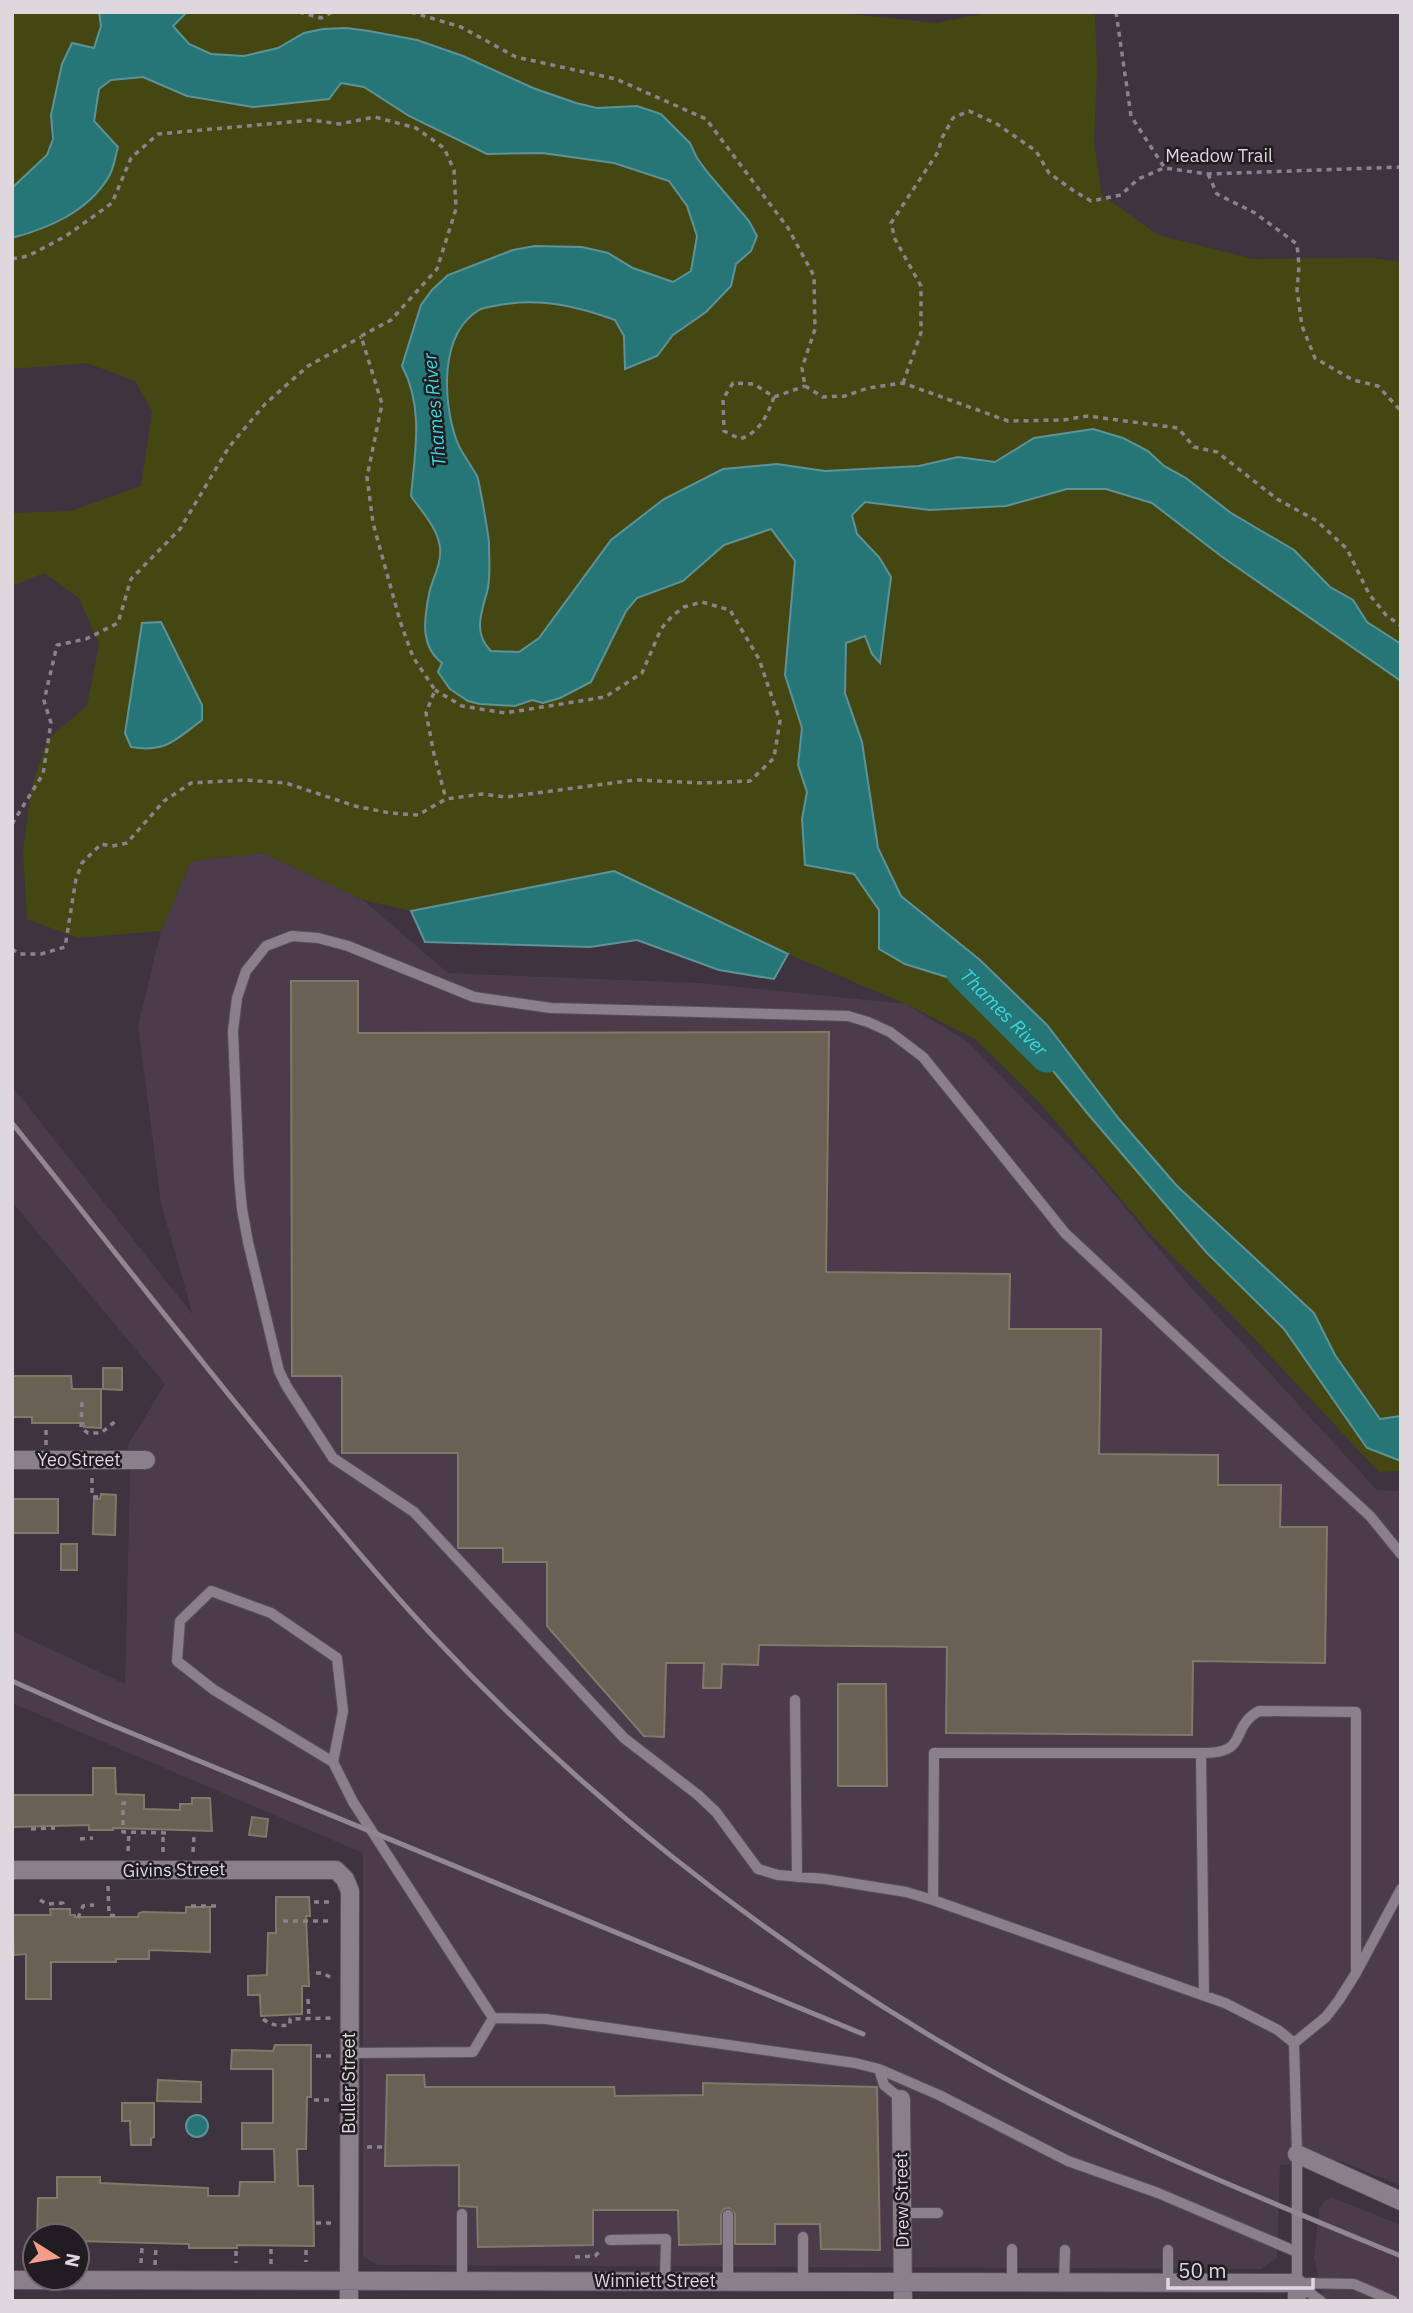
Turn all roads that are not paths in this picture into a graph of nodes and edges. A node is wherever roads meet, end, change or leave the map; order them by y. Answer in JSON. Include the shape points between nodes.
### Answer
{"nodes":[{"id":1,"x":12,"y":1460,"type":"edge"},
{"id":2,"x":146,"y":1460,"type":"dead end"},
{"id":3,"x":1401,"y":1554,"type":"edge"},
{"id":4,"x":795,"y":1700,"type":"dead end"},
{"id":5,"x":1201,"y":1753,"type":"junction"},
{"id":6,"x":333,"y":1762,"type":"junction"},
{"id":7,"x":12,"y":1870,"type":"edge"},
{"id":8,"x":336,"y":1870,"type":"joint"},
{"id":9,"x":797,"y":1877,"type":"junction"},
{"id":10,"x":1401,"y":1889,"type":"edge"},
{"id":11,"x":933,"y":1900,"type":"junction"},
{"id":12,"x":1356,"y":1973,"type":"junction"},
{"id":13,"x":1204,"y":1995,"type":"junction"},
{"id":14,"x":493,"y":2018,"type":"junction"},
{"id":15,"x":1294,"y":2043,"type":"junction"},
{"id":16,"x":343,"y":2054,"type":"junction"},
{"id":17,"x":879,"y":2069,"type":"junction"},
{"id":18,"x":901,"y":2099,"type":"joint"},
{"id":19,"x":1297,"y":2154,"type":"junction"},
{"id":20,"x":1401,"y":2201,"type":"edge"},
{"id":21,"x":903,"y":2213,"type":"junction"},
{"id":22,"x":938,"y":2213,"type":"dead end"},
{"id":23,"x":462,"y":2214,"type":"dead end"},
{"id":24,"x":728,"y":2215,"type":"dead end"},
{"id":25,"x":803,"y":2236,"type":"dead end"},
{"id":26,"x":610,"y":2240,"type":"road end"},
{"id":27,"x":1013,"y":2249,"type":"dead end"},
{"id":28,"x":1065,"y":2250,"type":"dead end"},
{"id":29,"x":1168,"y":2250,"type":"dead end"},
{"id":30,"x":1297,"y":2252,"type":"junction"},
{"id":31,"x":12,"y":2280,"type":"edge"},
{"id":32,"x":349,"y":2281,"type":"junction"},
{"id":33,"x":462,"y":2281,"type":"junction"},
{"id":34,"x":665,"y":2281,"type":"junction"},
{"id":35,"x":728,"y":2281,"type":"junction"},
{"id":36,"x":803,"y":2282,"type":"junction"},
{"id":37,"x":903,"y":2282,"type":"junction"},
{"id":38,"x":1012,"y":2282,"type":"junction"},
{"id":39,"x":1064,"y":2282,"type":"junction"},
{"id":40,"x":1168,"y":2283,"type":"junction"},
{"id":41,"x":1297,"y":2292,"type":"edge"},
{"id":42,"x":349,"y":2301,"type":"edge"},
{"id":43,"x":903,"y":2301,"type":"edge"},
{"id":44,"x":1321,"y":2301,"type":"edge"},
{"id":45,"x":1393,"y":2301,"type":"edge"}],
"edges":[{"from":1,"to":2,"type":"street","name":"Yeo Street"},
{"from":3,"to":9,"type":"lane","via":[[1370,1516],[1065,1233],[923,1057],[890,1031],[848,1016],[551,1008],[503,1002],[474,997],[318,938],[292,936],[266,946],[246,971],[233,1031],[239,1177],[272,1345],[287,1387],[333,1458],[414,1512],[624,1738],[716,1812],[758,1869]]},
{"from":4,"to":9,"type":"lane"},
{"from":5,"to":11,"type":"lane","via":[[934,1753]]},
{"from":5,"to":12,"type":"lane","via":[[1226,1752],[1259,1711],[1356,1712]]},
{"from":5,"to":13,"type":"lane"},
{"from":6,"to":6,"type":"lane","via":[[214,1690],[177,1661],[180,1621],[211,1591],[271,1613],[337,1658],[343,1712]]},
{"from":6,"to":14,"type":"lane","via":[[353,1802]]},
{"from":7,"to":8,"type":"street","name":"Givins Street"},
{"from":8,"to":16,"type":"street","name":"Buller Street","via":[[350,1891]]},
{"from":9,"to":11,"type":"lane"},
{"from":10,"to":12,"type":"lane"},
{"from":11,"to":13,"type":"lane"},
{"from":12,"to":15,"type":"lane","via":[[1326,2017]]},
{"from":13,"to":15,"type":"lane","via":[[1260,2020]]},
{"from":14,"to":16,"type":"lane","via":[[473,2052]]},
{"from":14,"to":17,"type":"lane","via":[[546,2019]]},
{"from":15,"to":19,"type":"lane"},
{"from":16,"to":32,"type":"street","name":"Buller Street"},
{"from":17,"to":18,"type":"lane","via":[[884,2085]]},
{"from":17,"to":30,"type":"lane","via":[[1068,2161]]},
{"from":18,"to":21,"type":"street","name":"Drew Street"},
{"from":19,"to":20,"type":"street"},
{"from":19,"to":30,"type":"lane"},
{"from":21,"to":22,"type":"lane"},
{"from":21,"to":37,"type":"street","name":"Drew Street"},
{"from":23,"to":33,"type":"lane"},
{"from":24,"to":35,"type":"lane"},
{"from":25,"to":36,"type":"lane"},
{"from":26,"to":34,"type":"lane","via":[[666,2239]]},
{"from":27,"to":38,"type":"lane"},
{"from":28,"to":39,"type":"lane"},
{"from":29,"to":40,"type":"lane"},
{"from":30,"to":41,"type":"lane"},
{"from":31,"to":32,"type":"street","name":"Winniett Street"},
{"from":32,"to":33,"type":"street","name":"Winniett Street"},
{"from":32,"to":42,"type":"street","name":"Buller Street"},
{"from":33,"to":34,"type":"street","name":"Winniett Street"},
{"from":34,"to":35,"type":"street","name":"Winniett Street"},
{"from":35,"to":36,"type":"street","name":"Winniett Street"},
{"from":36,"to":37,"type":"street","name":"Winniett Street"},
{"from":37,"to":38,"type":"street","name":"Winniett Street"},
{"from":37,"to":43,"type":"street","name":"Drew Street"},
{"from":38,"to":39,"type":"street","name":"Winniett Street"},
{"from":39,"to":40,"type":"street","name":"Winniett Street"},
{"from":40,"to":41,"type":"street","name":"Winniett Street"},
{"from":41,"to":44,"type":"lane"},
{"from":41,"to":45,"type":"lane","via":[[1354,2284]]}]}
